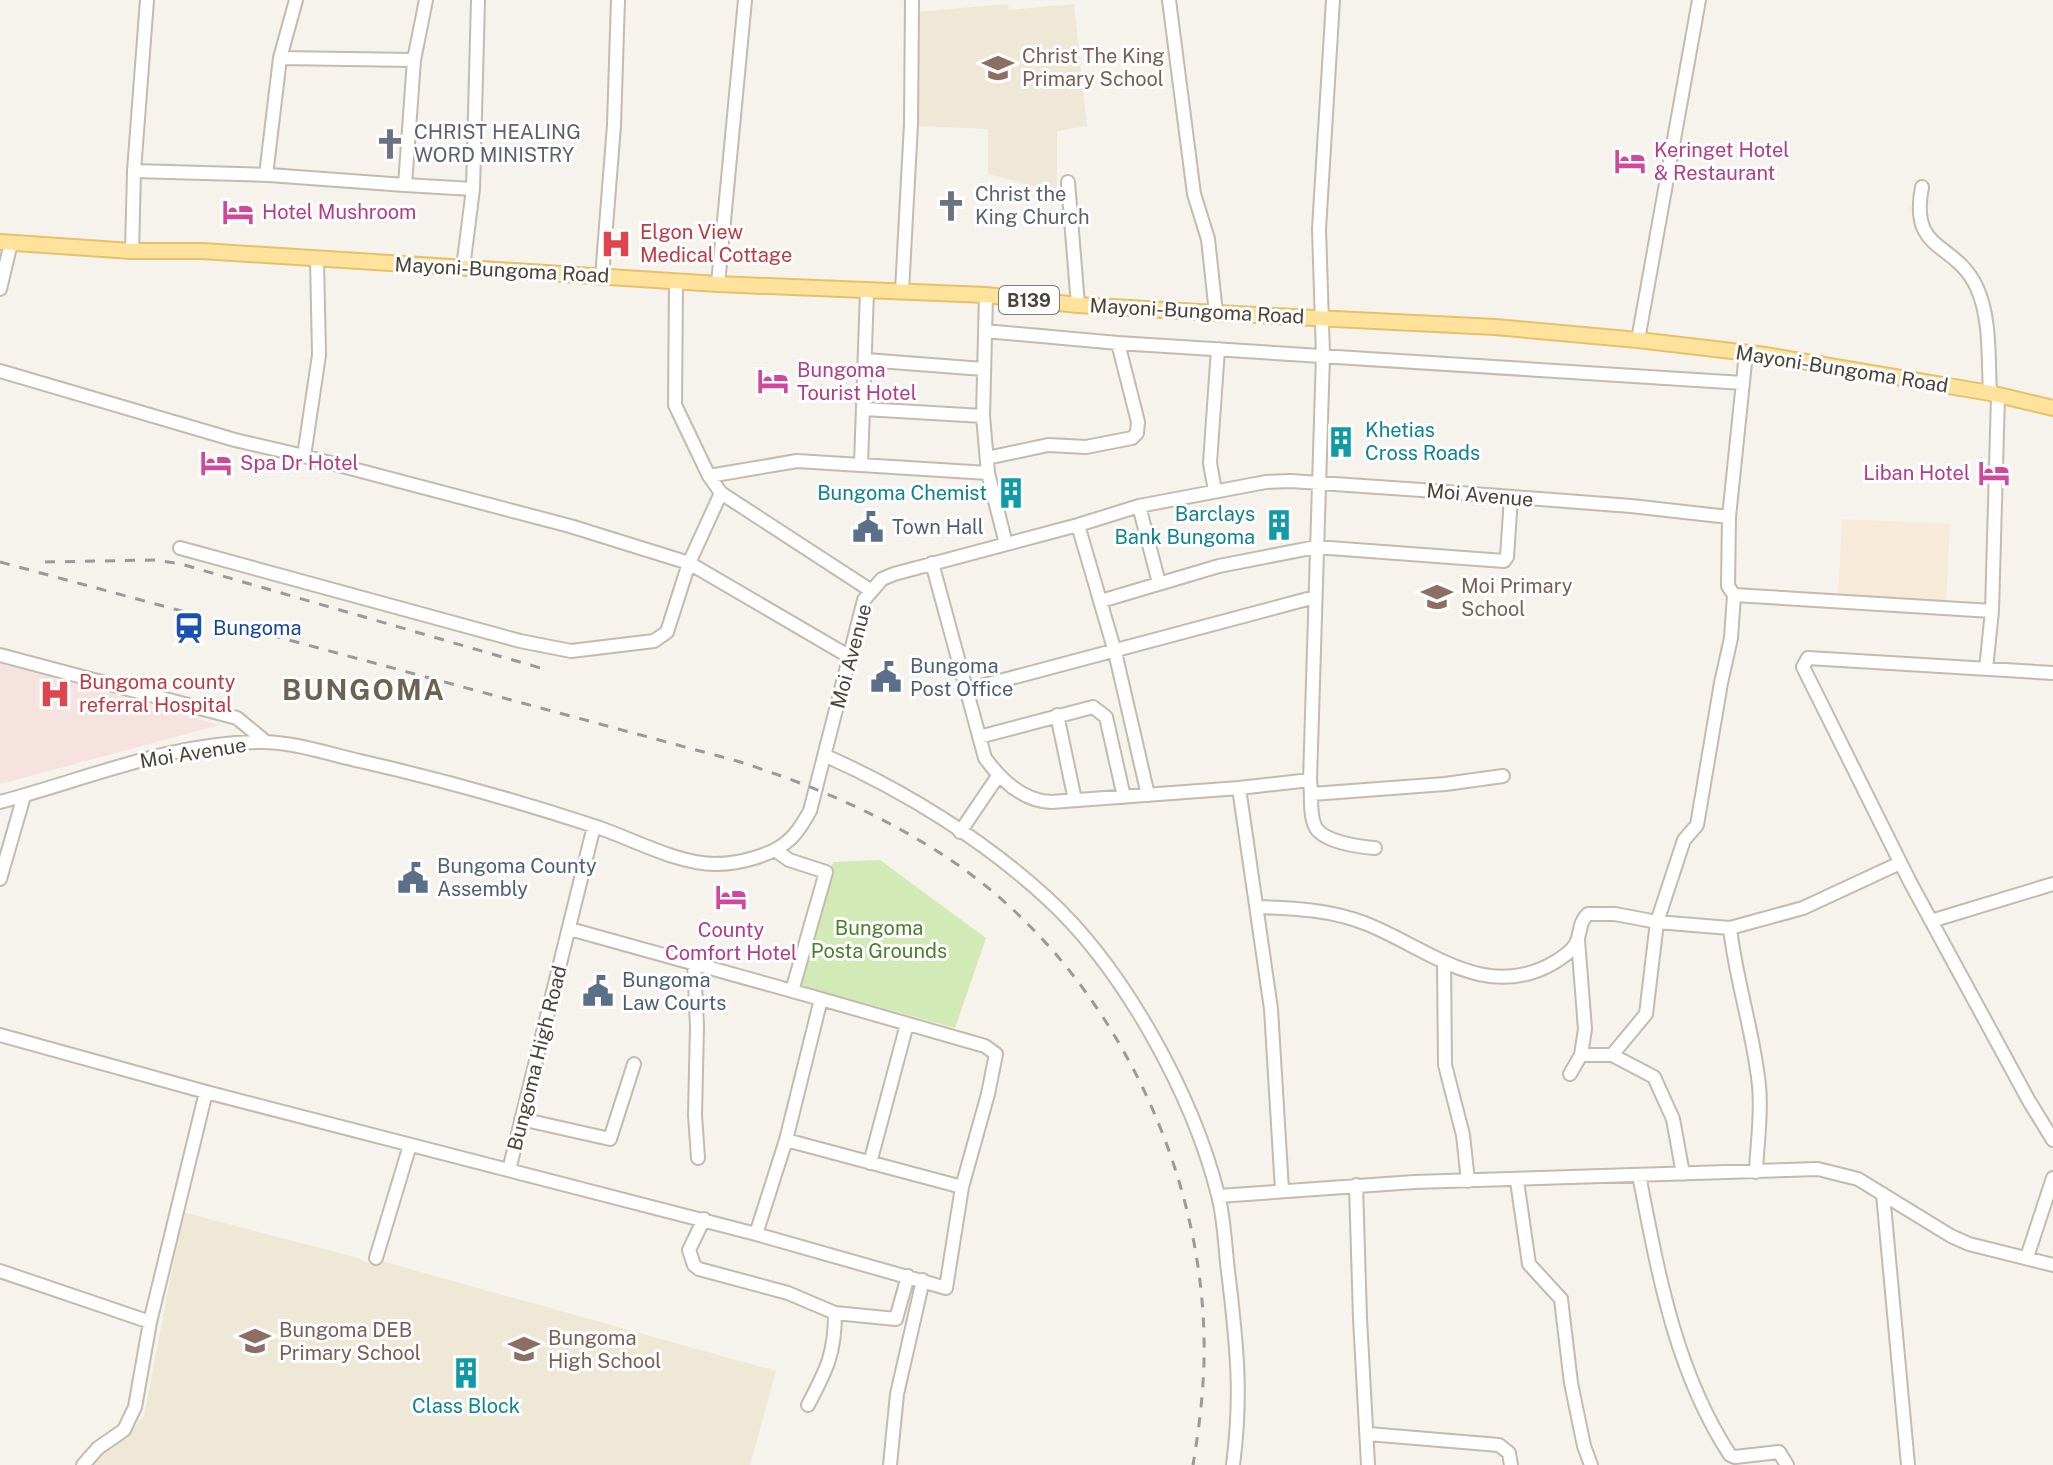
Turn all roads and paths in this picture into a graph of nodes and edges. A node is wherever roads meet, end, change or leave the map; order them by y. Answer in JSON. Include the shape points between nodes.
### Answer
{"nodes":[{"id":1,"x":147,"y":0,"type":"edge"},
{"id":2,"x":279,"y":0,"type":"edge"},
{"id":3,"x":426,"y":0,"type":"edge"},
{"id":4,"x":478,"y":0,"type":"edge"},
{"id":5,"x":618,"y":0,"type":"edge"},
{"id":6,"x":745,"y":0,"type":"edge"},
{"id":7,"x":912,"y":0,"type":"edge"},
{"id":8,"x":1169,"y":0,"type":"edge"},
{"id":9,"x":1333,"y":0,"type":"edge"},
{"id":10,"x":1699,"y":0,"type":"edge"},
{"id":11,"x":295,"y":1,"type":"edge"},
{"id":12,"x":280,"y":58,"type":"junction"},
{"id":13,"x":414,"y":60,"type":"junction"},
{"id":14,"x":134,"y":171,"type":"junction"},
{"id":15,"x":266,"y":175,"type":"junction"},
{"id":16,"x":1068,"y":182,"type":"dead end"},
{"id":17,"x":405,"y":185,"type":"junction"},
{"id":18,"x":1922,"y":187,"type":"dead end"},
{"id":19,"x":473,"y":189,"type":"junction"},
{"id":20,"x":6,"y":243,"type":"edge"},
{"id":21,"x":132,"y":251,"type":"junction"},
{"id":22,"x":317,"y":259,"type":"junction"},
{"id":23,"x":463,"y":268,"type":"junction"},
{"id":24,"x":602,"y":277,"type":"junction"},
{"id":25,"x":676,"y":281,"type":"junction"},
{"id":26,"x":718,"y":284,"type":"junction"},
{"id":27,"x":0,"y":289,"type":"edge"},
{"id":28,"x":867,"y":291,"type":"junction"},
{"id":29,"x":902,"y":291,"type":"junction"},
{"id":30,"x":986,"y":295,"type":"junction"},
{"id":31,"x":1078,"y":305,"type":"junction"},
{"id":32,"x":1216,"y":313,"type":"junction"},
{"id":33,"x":1321,"y":318,"type":"junction"},
{"id":34,"x":985,"y":331,"type":"junction"},
{"id":35,"x":1638,"y":340,"type":"junction"},
{"id":36,"x":1118,"y":343,"type":"junction"},
{"id":37,"x":1218,"y":349,"type":"junction"},
{"id":38,"x":1746,"y":353,"type":"junction"},
{"id":39,"x":1323,"y":355,"type":"junction"},
{"id":40,"x":866,"y":360,"type":"junction"},
{"id":41,"x":983,"y":369,"type":"junction"},
{"id":42,"x":0,"y":371,"type":"edge"},
{"id":43,"x":1743,"y":383,"type":"junction"},
{"id":44,"x":1994,"y":395,"type":"junction"},
{"id":45,"x":2053,"y":408,"type":"edge"},
{"id":46,"x":864,"y":409,"type":"junction"},
{"id":47,"x":983,"y":416,"type":"junction"},
{"id":48,"x":304,"y":456,"type":"junction"},
{"id":49,"x":987,"y":458,"type":"junction"},
{"id":50,"x":861,"y":464,"type":"junction"},
{"id":51,"x":988,"y":473,"type":"junction"},
{"id":52,"x":709,"y":476,"type":"junction"},
{"id":53,"x":1318,"y":483,"type":"junction"},
{"id":54,"x":1215,"y":491,"type":"junction"},
{"id":55,"x":721,"y":493,"type":"junction"},
{"id":56,"x":1511,"y":497,"type":"junction"},
{"id":57,"x":1139,"y":506,"type":"junction"},
{"id":58,"x":1729,"y":517,"type":"junction"},
{"id":59,"x":1078,"y":525,"type":"junction"},
{"id":60,"x":1006,"y":544,"type":"junction"},
{"id":61,"x":1316,"y":547,"type":"junction"},
{"id":62,"x":180,"y":548,"type":"dead end"},
{"id":63,"x":689,"y":563,"type":"junction"},
{"id":64,"x":932,"y":563,"type":"junction"},
{"id":65,"x":1159,"y":583,"type":"junction"},
{"id":66,"x":870,"y":590,"type":"junction"},
{"id":67,"x":1734,"y":595,"type":"junction"},
{"id":68,"x":1315,"y":597,"type":"junction"},
{"id":69,"x":1101,"y":601,"type":"junction"},
{"id":70,"x":1992,"y":611,"type":"junction"},
{"id":71,"x":1115,"y":652,"type":"junction"},
{"id":72,"x":0,"y":655,"type":"edge"},
{"id":73,"x":850,"y":657,"type":"junction"},
{"id":74,"x":1986,"y":669,"type":"junction"},
{"id":75,"x":2053,"y":673,"type":"edge"},
{"id":76,"x":966,"y":690,"type":"junction"},
{"id":77,"x":1057,"y":715,"type":"junction"},
{"id":78,"x":979,"y":737,"type":"junction"},
{"id":79,"x":266,"y":742,"type":"junction"},
{"id":80,"x":826,"y":756,"type":"junction"},
{"id":81,"x":998,"y":776,"type":"junction"},
{"id":82,"x":1503,"y":776,"type":"dead end"},
{"id":83,"x":1310,"y":780,"type":"junction"},
{"id":84,"x":1239,"y":788,"type":"junction"},
{"id":85,"x":1312,"y":794,"type":"junction"},
{"id":86,"x":1148,"y":795,"type":"junction"},
{"id":87,"x":24,"y":796,"type":"junction"},
{"id":88,"x":1124,"y":797,"type":"junction"},
{"id":89,"x":1075,"y":800,"type":"junction"},
{"id":90,"x":0,"y":802,"type":"edge"},
{"id":91,"x":594,"y":826,"type":"junction"},
{"id":92,"x":960,"y":832,"type":"junction"},
{"id":93,"x":1375,"y":848,"type":"dead end"},
{"id":94,"x":775,"y":850,"type":"junction"},
{"id":95,"x":1900,"y":863,"type":"junction"},
{"id":96,"x":0,"y":879,"type":"edge"},
{"id":97,"x":2053,"y":884,"type":"edge"},
{"id":98,"x":1258,"y":907,"type":"junction"},
{"id":99,"x":1931,"y":921,"type":"junction"},
{"id":100,"x":1657,"y":922,"type":"junction"},
{"id":101,"x":1730,"y":928,"type":"junction"},
{"id":102,"x":570,"y":929,"type":"junction"},
{"id":103,"x":1578,"y":940,"type":"junction"},
{"id":104,"x":694,"y":962,"type":"junction"},
{"id":105,"x":1444,"y":962,"type":"junction"},
{"id":106,"x":792,"y":991,"type":"junction"},
{"id":107,"x":821,"y":999,"type":"junction"},
{"id":108,"x":907,"y":1024,"type":"junction"},
{"id":109,"x":0,"y":1035,"type":"edge"},
{"id":110,"x":1581,"y":1055,"type":"junction"},
{"id":111,"x":1612,"y":1055,"type":"junction"},
{"id":112,"x":634,"y":1064,"type":"dead end"},
{"id":113,"x":1570,"y":1074,"type":"dead end"},
{"id":114,"x":206,"y":1092,"type":"junction"},
{"id":115,"x":521,"y":1119,"type":"junction"},
{"id":116,"x":786,"y":1140,"type":"junction"},
{"id":117,"x":2053,"y":1140,"type":"edge"},
{"id":118,"x":410,"y":1145,"type":"junction"},
{"id":119,"x":698,"y":1158,"type":"dead end"},
{"id":120,"x":870,"y":1163,"type":"junction"},
{"id":121,"x":509,"y":1170,"type":"junction"},
{"id":122,"x":1756,"y":1172,"type":"junction"},
{"id":123,"x":1683,"y":1174,"type":"junction"},
{"id":124,"x":1639,"y":1175,"type":"junction"},
{"id":125,"x":2053,"y":1178,"type":"edge"},
{"id":126,"x":1468,"y":1181,"type":"junction"},
{"id":127,"x":1517,"y":1181,"type":"junction"},
{"id":128,"x":1356,"y":1185,"type":"junction"},
{"id":129,"x":962,"y":1187,"type":"junction"},
{"id":130,"x":1282,"y":1190,"type":"junction"},
{"id":131,"x":1883,"y":1194,"type":"junction"},
{"id":132,"x":1219,"y":1196,"type":"junction"},
{"id":133,"x":704,"y":1219,"type":"junction"},
{"id":134,"x":756,"y":1234,"type":"junction"},
{"id":135,"x":2027,"y":1257,"type":"junction"},
{"id":136,"x":376,"y":1258,"type":"dead end"},
{"id":137,"x":2053,"y":1265,"type":"edge"},
{"id":138,"x":0,"y":1271,"type":"edge"},
{"id":139,"x":908,"y":1276,"type":"junction"},
{"id":140,"x":923,"y":1280,"type":"junction"},
{"id":141,"x":835,"y":1313,"type":"junction"},
{"id":142,"x":150,"y":1322,"type":"junction"},
{"id":143,"x":808,"y":1405,"type":"dead end"},
{"id":144,"x":1368,"y":1434,"type":"junction"},
{"id":145,"x":83,"y":1465,"type":"edge"},
{"id":146,"x":890,"y":1465,"type":"edge"},
{"id":147,"x":1233,"y":1465,"type":"edge"},
{"id":148,"x":1368,"y":1465,"type":"edge"},
{"id":149,"x":1511,"y":1465,"type":"edge"},
{"id":150,"x":1591,"y":1465,"type":"edge"},
{"id":151,"x":1787,"y":1465,"type":"edge"},
{"id":152,"x":1908,"y":1465,"type":"edge"}],
"edges":[{"from":1,"to":14,"type":"street"},
{"from":2,"to":11,"type":"street"},
{"from":3,"to":13,"type":"street"},
{"from":4,"to":19,"type":"street"},
{"from":5,"to":24,"type":"street"},
{"from":6,"to":26,"type":"street"},
{"from":7,"to":29,"type":"street"},
{"from":8,"to":32,"type":"street","via":[[1194,194],[1208,239]]},
{"from":9,"to":33,"type":"street","via":[[1319,229]]},
{"from":10,"to":35,"type":"street"},
{"from":11,"to":12,"type":"street"},
{"from":12,"to":13,"type":"street"},
{"from":12,"to":15,"type":"street"},
{"from":13,"to":17,"type":"street"},
{"from":14,"to":15,"type":"street"},
{"from":14,"to":21,"type":"street"},
{"from":15,"to":17,"type":"street"},
{"from":16,"to":31,"type":"street"},
{"from":17,"to":19,"type":"street"},
{"from":18,"to":44,"type":"street","via":[[1918,209],[1924,232],[1960,263],[1977,288]]},
{"from":19,"to":23,"type":"street"},
{"from":20,"to":21,"type":"main road","name":"Mayoni-Bungoma Road","number":"B139"},
{"from":20,"to":27,"type":"street"},
{"from":21,"to":22,"type":"main road","name":"Mayoni-Bungoma Road","number":"B139"},
{"from":22,"to":23,"type":"main road","name":"Mayoni-Bungoma Road","number":"B139"},
{"from":22,"to":48,"type":"street","via":[[319,355]]},
{"from":23,"to":24,"type":"main road","name":"Mayoni-Bungoma Road","number":"B139"},
{"from":24,"to":25,"type":"main road","name":"Mayoni-Bungoma Road","number":"B139"},
{"from":25,"to":26,"type":"main road","name":"Mayoni-Bungoma Road","number":"B139"},
{"from":25,"to":52,"type":"street","via":[[675,405]]},
{"from":26,"to":28,"type":"main road","name":"Mayoni-Bungoma Road","number":"B139"},
{"from":28,"to":29,"type":"main road","name":"Mayoni-Bungoma Road","number":"B139"},
{"from":28,"to":40,"type":"street"},
{"from":29,"to":30,"type":"main road","name":"Mayoni-Bungoma Road","number":"B139"},
{"from":30,"to":31,"type":"main road","name":"Mayoni-Bungoma Road","number":"B139"},
{"from":30,"to":34,"type":"street"},
{"from":31,"to":32,"type":"main road","name":"Mayoni-Bungoma Road","number":"B139"},
{"from":32,"to":33,"type":"main road","name":"Mayoni-Bungoma Road","number":"B139"},
{"from":33,"to":35,"type":"main road","name":"Mayoni-Bungoma Road","number":"B139"},
{"from":33,"to":39,"type":"street"},
{"from":34,"to":36,"type":"street"},
{"from":34,"to":41,"type":"street"},
{"from":35,"to":38,"type":"main road","name":"Mayoni-Bungoma Road","number":"B139"},
{"from":36,"to":37,"type":"street"},
{"from":36,"to":49,"type":"street","via":[[1138,422],[1132,438],[1086,447],[1048,445]]},
{"from":37,"to":39,"type":"street"},
{"from":37,"to":54,"type":"street","via":[[1210,463]]},
{"from":38,"to":43,"type":"street"},
{"from":38,"to":44,"type":"main road","name":"Mayoni-Bungoma Road","number":"B139"},
{"from":39,"to":43,"type":"street"},
{"from":39,"to":53,"type":"street"},
{"from":40,"to":41,"type":"street"},
{"from":40,"to":46,"type":"street"},
{"from":41,"to":47,"type":"street"},
{"from":42,"to":48,"type":"street"},
{"from":43,"to":58,"type":"street"},
{"from":44,"to":45,"type":"main road","name":"Mayoni-Bungoma Road","number":"B139"},
{"from":44,"to":70,"type":"street"},
{"from":46,"to":47,"type":"street"},
{"from":46,"to":50,"type":"street"},
{"from":47,"to":49,"type":"street"},
{"from":48,"to":63,"type":"street"},
{"from":49,"to":51,"type":"street"},
{"from":50,"to":51,"type":"street"},
{"from":50,"to":52,"type":"street","via":[[777,462]]},
{"from":51,"to":60,"type":"street"},
{"from":52,"to":55,"type":"street"},
{"from":53,"to":54,"type":"street","name":"Moi Avenue","via":[[1266,482]]},
{"from":53,"to":56,"type":"street","name":"Moi Avenue"},
{"from":53,"to":61,"type":"street"},
{"from":54,"to":57,"type":"street","name":"Moi Avenue"},
{"from":55,"to":63,"type":"street"},
{"from":55,"to":66,"type":"street"},
{"from":56,"to":58,"type":"street","name":"Moi Avenue"},
{"from":56,"to":61,"type":"street","via":[[1504,561]]},
{"from":57,"to":59,"type":"street","name":"Moi Avenue"},
{"from":57,"to":65,"type":"street"},
{"from":58,"to":67,"type":"street","via":[[1728,586]]},
{"from":59,"to":60,"type":"street","name":"Moi Avenue"},
{"from":59,"to":69,"type":"street"},
{"from":60,"to":64,"type":"street","name":"Moi Avenue"},
{"from":61,"to":65,"type":"street"},
{"from":61,"to":68,"type":"street"},
{"from":62,"to":63,"type":"street","via":[[571,651],[662,638]]},
{"from":63,"to":73,"type":"street"},
{"from":64,"to":66,"type":"street","name":"Moi Avenue","via":[[882,579]]},
{"from":64,"to":76,"type":"street"},
{"from":65,"to":69,"type":"street"},
{"from":66,"to":73,"type":"street","name":"Moi Avenue"},
{"from":67,"to":70,"type":"street"},
{"from":67,"to":100,"type":"street","via":[[1697,825],[1684,840]]},
{"from":68,"to":71,"type":"street"},
{"from":68,"to":83,"type":"street"},
{"from":69,"to":71,"type":"street"},
{"from":70,"to":74,"type":"street"},
{"from":71,"to":76,"type":"street"},
{"from":71,"to":86,"type":"street"},
{"from":72,"to":79,"type":"street","via":[[237,718]]},
{"from":73,"to":80,"type":"street","name":"Moi Avenue"},
{"from":74,"to":75,"type":"street"},
{"from":74,"to":95,"type":"street","via":[[1808,658],[1804,663],[1804,673]]},
{"from":76,"to":78,"type":"street"},
{"from":77,"to":78,"type":"street"},
{"from":77,"to":88,"type":"street","via":[[1093,707],[1106,717]]},
{"from":77,"to":89,"type":"street"},
{"from":78,"to":81,"type":"street"},
{"from":79,"to":87,"type":"street","name":"Moi Avenue","via":[[167,754]]},
{"from":79,"to":91,"type":"street","name":"Moi Avenue","via":[[385,766]]},
{"from":80,"to":92,"type":"street","via":[[872,776]]},
{"from":80,"to":94,"type":"street","name":"Moi Avenue","via":[[810,811],[791,839]]},
{"from":81,"to":89,"type":"street","via":[[1030,799]]},
{"from":81,"to":92,"type":"street"},
{"from":82,"to":85,"type":"street"},
{"from":83,"to":84,"type":"street"},
{"from":83,"to":85,"type":"street"},
{"from":84,"to":86,"type":"street"},
{"from":84,"to":98,"type":"street"},
{"from":85,"to":93,"type":"street","via":[[1313,820],[1320,833],[1347,846]]},
{"from":86,"to":88,"type":"street"},
{"from":87,"to":90,"type":"street","name":"Moi Avenue"},
{"from":87,"to":96,"type":"street"},
{"from":88,"to":89,"type":"street"},
{"from":91,"to":94,"type":"street","name":"Moi Avenue","via":[[692,861],[732,862]]},
{"from":91,"to":102,"type":"street","name":"Bungoma High Road"},
{"from":92,"to":132,"type":"street","via":[[1050,901],[1119,984],[1177,1082]]},
{"from":94,"to":106,"type":"street","via":[[826,872]]},
{"from":95,"to":99,"type":"street"},
{"from":95,"to":101,"type":"street","via":[[1803,908]]},
{"from":97,"to":99,"type":"street"},
{"from":98,"to":105,"type":"street","via":[[1302,908],[1365,923]]},
{"from":98,"to":130,"type":"street","via":[[1271,1009]]},
{"from":99,"to":117,"type":"street"},
{"from":100,"to":101,"type":"street"},
{"from":100,"to":103,"type":"street","via":[[1588,914]]},
{"from":100,"to":111,"type":"street","via":[[1646,1014]]},
{"from":101,"to":122,"type":"street","via":[[1760,1091]]},
{"from":102,"to":104,"type":"street"},
{"from":102,"to":115,"type":"street","name":"Bungoma High Road"},
{"from":103,"to":105,"type":"street","via":[[1553,963],[1507,979]]},
{"from":103,"to":110,"type":"street","via":[[1585,1029]]},
{"from":104,"to":106,"type":"street"},
{"from":104,"to":119,"type":"street"},
{"from":105,"to":126,"type":"street","via":[[1445,1065],[1463,1135]]},
{"from":106,"to":107,"type":"street"},
{"from":107,"to":108,"type":"street"},
{"from":107,"to":116,"type":"street"},
{"from":108,"to":120,"type":"street"},
{"from":108,"to":129,"type":"street","via":[[985,1046],[996,1054]]},
{"from":109,"to":114,"type":"street","name":"Bungoma High Road"},
{"from":110,"to":111,"type":"street"},
{"from":110,"to":113,"type":"street"},
{"from":111,"to":123,"type":"street","via":[[1654,1077],[1673,1119]]},
{"from":112,"to":115,"type":"street","via":[[610,1139]]},
{"from":114,"to":118,"type":"street","name":"Bungoma High Road"},
{"from":114,"to":142,"type":"street"},
{"from":115,"to":121,"type":"street","name":"Bungoma High Road"},
{"from":116,"to":120,"type":"street"},
{"from":116,"to":134,"type":"street"},
{"from":118,"to":121,"type":"street","name":"Bungoma High Road"},
{"from":118,"to":136,"type":"street"},
{"from":120,"to":129,"type":"street"},
{"from":121,"to":133,"type":"street"},
{"from":122,"to":123,"type":"street"},
{"from":122,"to":131,"type":"street","via":[[1818,1169],[1858,1179]]},
{"from":123,"to":124,"type":"street"},
{"from":124,"to":127,"type":"street"},
{"from":124,"to":151,"type":"street","via":[[1665,1300],[1700,1402],[1730,1455],[1779,1452]]},
{"from":125,"to":135,"type":"street"},
{"from":126,"to":127,"type":"street"},
{"from":126,"to":128,"type":"street"},
{"from":127,"to":150,"type":"street","via":[[1529,1264],[1561,1299],[1571,1383]]},
{"from":128,"to":130,"type":"street"},
{"from":128,"to":144,"type":"street"},
{"from":129,"to":140,"type":"street","via":[[946,1288]]},
{"from":130,"to":132,"type":"street"},
{"from":131,"to":135,"type":"street","via":[[1969,1244]]},
{"from":131,"to":152,"type":"street"},
{"from":132,"to":147,"type":"street","via":[[1239,1359]]},
{"from":133,"to":134,"type":"street"},
{"from":133,"to":141,"type":"street","via":[[689,1250],[699,1269],[788,1293]]},
{"from":134,"to":139,"type":"street"},
{"from":135,"to":137,"type":"street"},
{"from":138,"to":142,"type":"street"},
{"from":139,"to":140,"type":"street"},
{"from":139,"to":141,"type":"street","via":[[896,1319]]},
{"from":140,"to":146,"type":"street","via":[[897,1394]]},
{"from":141,"to":143,"type":"street","via":[[831,1358]]},
{"from":142,"to":145,"type":"street","via":[[135,1407],[124,1430]]},
{"from":144,"to":148,"type":"street"},
{"from":144,"to":149,"type":"street","via":[[1499,1445],[1509,1453]]}]}
